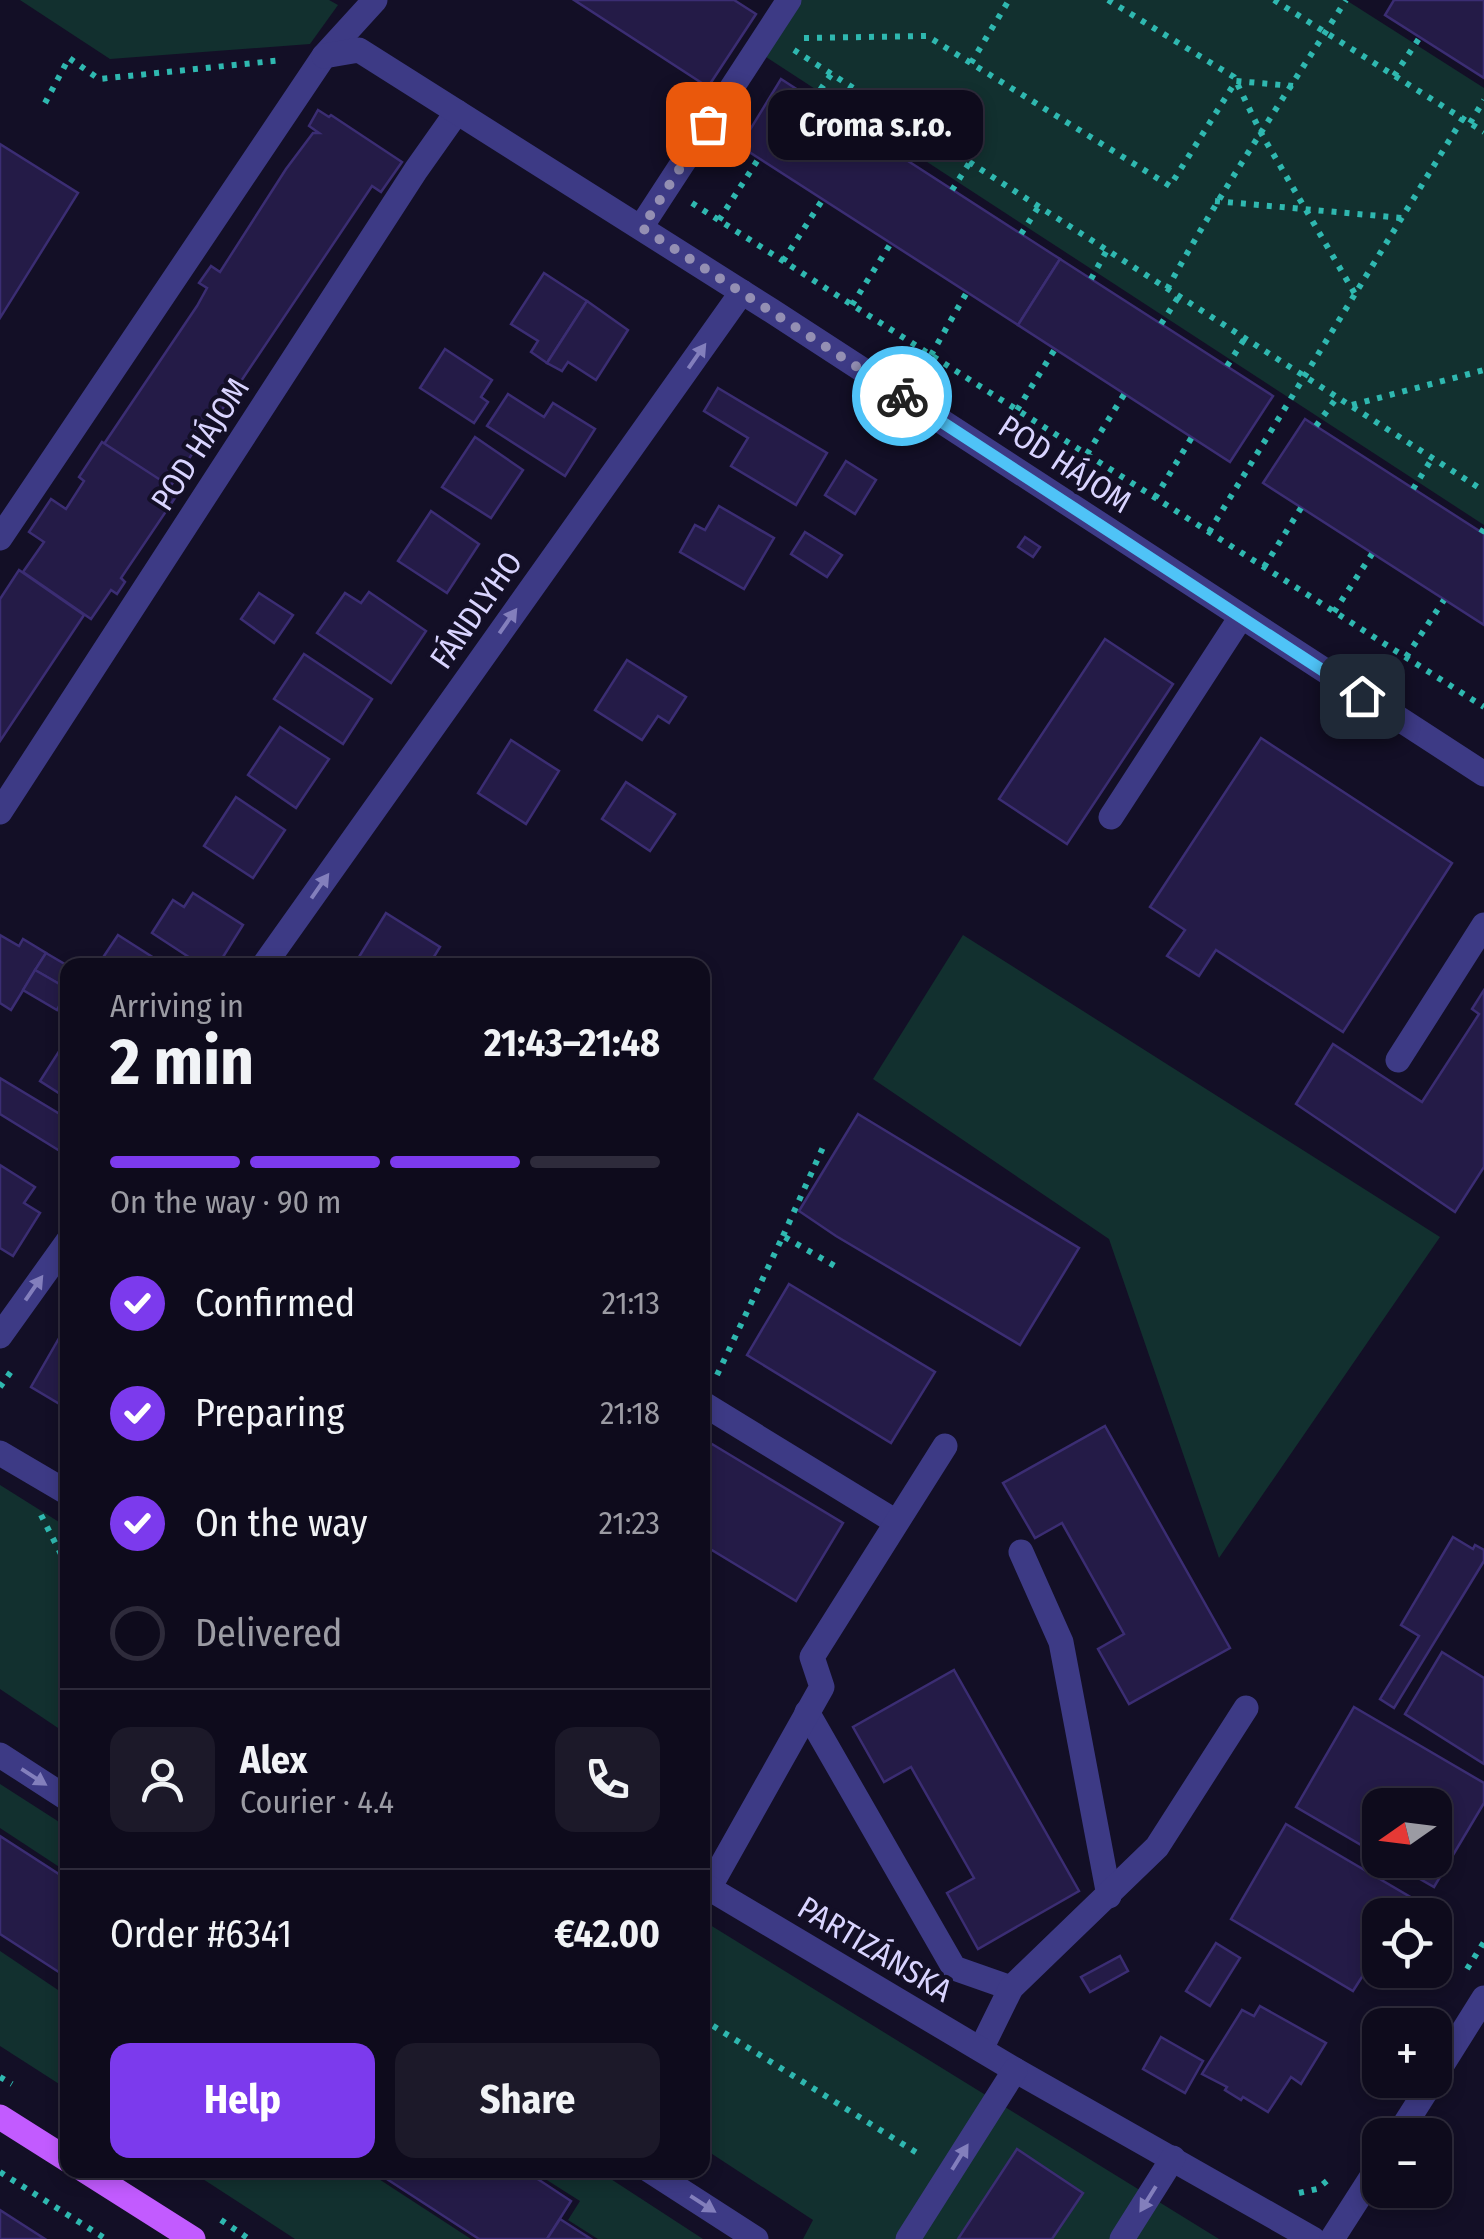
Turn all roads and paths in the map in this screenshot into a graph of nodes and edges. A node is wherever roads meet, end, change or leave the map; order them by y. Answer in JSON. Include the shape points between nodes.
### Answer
{"nodes":[{"id":1,"x":374,"y":0,"type":"edge"},
{"id":2,"x":789,"y":0,"type":"edge"},
{"id":3,"x":1009,"y":0,"type":"edge"},
{"id":4,"x":1108,"y":0,"type":"edge"},
{"id":5,"x":1274,"y":0,"type":"edge"},
{"id":6,"x":1346,"y":0,"type":"edge"},
{"id":7,"x":1326,"y":33,"type":"junction"},
{"id":8,"x":773,"y":36,"type":"junction"},
{"id":9,"x":1420,"y":38,"type":"dead end"},
{"id":10,"x":324,"y":56,"type":"junction"},
{"id":11,"x":971,"y":63,"type":"junction"},
{"id":12,"x":832,"y":74,"type":"junction"},
{"id":13,"x":1394,"y":76,"type":"junction"},
{"id":14,"x":1236,"y":81,"type":"junction"},
{"id":15,"x":1293,"y":86,"type":"junction"},
{"id":16,"x":814,"y":100,"type":"dead end"},
{"id":17,"x":1484,"y":100,"type":"edge"},
{"id":18,"x":45,"y":103,"type":"dead end"},
{"id":19,"x":457,"y":112,"type":"junction"},
{"id":20,"x":901,"y":118,"type":"junction"},
{"id":21,"x":1467,"y":121,"type":"junction"},
{"id":22,"x":1484,"y":132,"type":"edge"},
{"id":23,"x":1261,"y":133,"type":"junction"},
{"id":24,"x":882,"y":144,"type":"dead end"},
{"id":25,"x":759,"y":158,"type":"dead end"},
{"id":26,"x":970,"y":162,"type":"junction"},
{"id":27,"x":667,"y":187,"type":"junction"},
{"id":28,"x":952,"y":190,"type":"dead end"},
{"id":29,"x":822,"y":199,"type":"dead end"},
{"id":30,"x":1215,"y":201,"type":"junction"},
{"id":31,"x":1038,"y":206,"type":"junction"},
{"id":32,"x":1307,"y":210,"type":"junction"},
{"id":33,"x":1402,"y":218,"type":"junction"},
{"id":34,"x":719,"y":220,"type":"junction"},
{"id":35,"x":642,"y":228,"type":"junction"},
{"id":36,"x":1022,"y":234,"type":"dead end"},
{"id":37,"x":891,"y":243,"type":"dead end"},
{"id":38,"x":1107,"y":250,"type":"junction"},
{"id":39,"x":783,"y":261,"type":"junction"},
{"id":40,"x":1091,"y":278,"type":"dead end"},
{"id":41,"x":1167,"y":288,"type":"junction"},
{"id":42,"x":742,"y":292,"type":"junction"},
{"id":43,"x":967,"y":292,"type":"dead end"},
{"id":44,"x":1355,"y":294,"type":"junction"},
{"id":45,"x":1179,"y":296,"type":"junction"},
{"id":46,"x":852,"y":304,"type":"junction"},
{"id":47,"x":1161,"y":324,"type":"dead end"},
{"id":48,"x":1245,"y":338,"type":"junction"},
{"id":49,"x":1055,"y":349,"type":"dead end"},
{"id":50,"x":931,"y":355,"type":"junction"},
{"id":51,"x":1227,"y":366,"type":"dead end"},
{"id":52,"x":1484,"y":370,"type":"edge"},
{"id":53,"x":1304,"y":375,"type":"junction"},
{"id":54,"x":1125,"y":394,"type":"dead end"},
{"id":55,"x":1338,"y":396,"type":"junction"},
{"id":56,"x":1352,"y":404,"type":"junction"},
{"id":57,"x":1017,"y":410,"type":"junction"},
{"id":58,"x":1316,"y":426,"type":"dead end"},
{"id":59,"x":1192,"y":437,"type":"dead end"},
{"id":60,"x":1087,"y":454,"type":"junction"},
{"id":61,"x":1433,"y":458,"type":"junction"},
{"id":62,"x":1413,"y":488,"type":"dead end"},
{"id":63,"x":1484,"y":491,"type":"edge"},
{"id":64,"x":1156,"y":498,"type":"junction"},
{"id":65,"x":1301,"y":508,"type":"dead end"},
{"id":66,"x":1209,"y":532,"type":"junction"},
{"id":67,"x":0,"y":538,"type":"edge"},
{"id":68,"x":1372,"y":554,"type":"dead end"},
{"id":69,"x":1264,"y":567,"type":"junction"},
{"id":70,"x":1444,"y":600,"type":"dead end"},
{"id":71,"x":1334,"y":612,"type":"junction"},
{"id":72,"x":1241,"y":617,"type":"junction"},
{"id":73,"x":1406,"y":658,"type":"junction"},
{"id":74,"x":1484,"y":692,"type":"edge"},
{"id":75,"x":1480,"y":705,"type":"edge"},
{"id":76,"x":1484,"y":774,"type":"edge"},
{"id":77,"x":0,"y":812,"type":"edge"},
{"id":78,"x":1111,"y":817,"type":"dead end"},
{"id":79,"x":1484,"y":925,"type":"edge"},
{"id":80,"x":269,"y":958,"type":"edge"},
{"id":81,"x":1398,"y":1060,"type":"dead end"},
{"id":82,"x":824,"y":1145,"type":"dead end"},
{"id":83,"x":783,"y":1236,"type":"junction"},
{"id":84,"x":60,"y":1252,"type":"edge"},
{"id":85,"x":835,"y":1266,"type":"dead end"},
{"id":86,"x":0,"y":1336,"type":"edge"},
{"id":87,"x":710,"y":1388,"type":"edge"},
{"id":88,"x":710,"y":1407,"type":"edge"},
{"id":89,"x":945,"y":1446,"type":"dead end"},
{"id":90,"x":0,"y":1452,"type":"edge"},
{"id":91,"x":60,"y":1488,"type":"edge"},
{"id":92,"x":896,"y":1522,"type":"junction"},
{"id":93,"x":1021,"y":1552,"type":"dead end"},
{"id":94,"x":1246,"y":1708,"type":"dead end"},
{"id":95,"x":807,"y":1712,"type":"junction"},
{"id":96,"x":0,"y":1755,"type":"edge"},
{"id":97,"x":60,"y":1793,"type":"edge"},
{"id":98,"x":710,"y":1879,"type":"edge"},
{"id":99,"x":710,"y":1888,"type":"edge"},
{"id":100,"x":1108,"y":1896,"type":"junction"},
{"id":101,"x":1011,"y":1988,"type":"junction"},
{"id":102,"x":1484,"y":1998,"type":"edge"},
{"id":103,"x":710,"y":2024,"type":"edge"},
{"id":104,"x":1452,"y":2049,"type":"edge"},
{"id":105,"x":981,"y":2050,"type":"junction"},
{"id":106,"x":1015,"y":2070,"type":"junction"},
{"id":107,"x":0,"y":2117,"type":"edge"},
{"id":108,"x":60,"y":2155,"type":"edge"},
{"id":109,"x":1173,"y":2158,"type":"junction"},
{"id":110,"x":0,"y":2172,"type":"edge"},
{"id":111,"x":950,"y":2173,"type":"junction"},
{"id":112,"x":97,"y":2178,"type":"edge"},
{"id":113,"x":661,"y":2178,"type":"edge"},
{"id":114,"x":1362,"y":2192,"type":"edge"},
{"id":115,"x":106,"y":2239,"type":"edge"},
{"id":116,"x":193,"y":2239,"type":"edge"},
{"id":117,"x":756,"y":2239,"type":"edge"},
{"id":118,"x":908,"y":2239,"type":"edge"},
{"id":119,"x":1122,"y":2239,"type":"edge"},
{"id":120,"x":1313,"y":2239,"type":"edge"},
{"id":121,"x":1332,"y":2239,"type":"edge"}],
"edges":[{"from":1,"to":10,"type":"street"},
{"from":2,"to":8,"type":"street"},
{"from":3,"to":11,"type":"path"},
{"from":4,"to":14,"type":"path"},
{"from":5,"to":7,"type":"path"},
{"from":6,"to":7,"type":"path"},
{"from":7,"to":13,"type":"path"},
{"from":7,"to":15,"type":"path"},
{"from":8,"to":11,"type":"path","via":[[926,36]]},
{"from":8,"to":12,"type":"path"},
{"from":8,"to":27,"type":"street"},
{"from":9,"to":13,"type":"path"},
{"from":10,"to":18,"type":"path","via":[[99,80],[69,58]]},
{"from":10,"to":19,"type":"street","name":"POD HÁJOM","via":[[360,50]]},
{"from":10,"to":67,"type":"street"},
{"from":11,"to":14,"type":"path","via":[[1170,186]]},
{"from":12,"to":16,"type":"path"},
{"from":12,"to":20,"type":"path"},
{"from":13,"to":21,"type":"path"},
{"from":14,"to":15,"type":"path"},
{"from":14,"to":23,"type":"path"},
{"from":15,"to":23,"type":"path"},
{"from":17,"to":21,"type":"path"},
{"from":19,"to":35,"type":"street","name":"POD HÁJOM"},
{"from":19,"to":77,"type":"street","name":"POD HÁJOM"},
{"from":20,"to":24,"type":"path"},
{"from":20,"to":26,"type":"path"},
{"from":21,"to":22,"type":"path"},
{"from":21,"to":33,"type":"path"},
{"from":23,"to":30,"type":"path"},
{"from":23,"to":32,"type":"path"},
{"from":25,"to":34,"type":"path"},
{"from":26,"to":28,"type":"path"},
{"from":26,"to":31,"type":"path"},
{"from":27,"to":34,"type":"path"},
{"from":27,"to":35,"type":"street"},
{"from":29,"to":39,"type":"path"},
{"from":30,"to":32,"type":"path"},
{"from":30,"to":41,"type":"path"},
{"from":31,"to":36,"type":"path"},
{"from":31,"to":38,"type":"path"},
{"from":32,"to":33,"type":"path"},
{"from":32,"to":44,"type":"path"},
{"from":33,"to":44,"type":"path"},
{"from":34,"to":39,"type":"path"},
{"from":35,"to":42,"type":"street","name":"POD HÁJOM"},
{"from":37,"to":46,"type":"path"},
{"from":38,"to":40,"type":"path"},
{"from":38,"to":41,"type":"path"},
{"from":39,"to":46,"type":"path"},
{"from":41,"to":45,"type":"path"},
{"from":42,"to":72,"type":"street","name":"POD HÁJOM"},
{"from":80,"to":42,"type":"street","name":"FÁNDLYHO","one_way":true},
{"from":43,"to":50,"type":"path"},
{"from":44,"to":53,"type":"path"},
{"from":45,"to":47,"type":"path"},
{"from":45,"to":48,"type":"path"},
{"from":46,"to":50,"type":"path"},
{"from":48,"to":51,"type":"path"},
{"from":48,"to":53,"type":"path"},
{"from":49,"to":57,"type":"path"},
{"from":50,"to":57,"type":"path"},
{"from":52,"to":56,"type":"path"},
{"from":53,"to":55,"type":"path"},
{"from":53,"to":66,"type":"path"},
{"from":54,"to":60,"type":"path"},
{"from":55,"to":56,"type":"path"},
{"from":55,"to":58,"type":"path"},
{"from":56,"to":61,"type":"path"},
{"from":57,"to":60,"type":"path"},
{"from":59,"to":64,"type":"path"},
{"from":60,"to":64,"type":"path"},
{"from":61,"to":62,"type":"path"},
{"from":61,"to":63,"type":"path"},
{"from":64,"to":66,"type":"path"},
{"from":65,"to":69,"type":"path"},
{"from":66,"to":69,"type":"path"},
{"from":68,"to":71,"type":"path"},
{"from":69,"to":71,"type":"path"},
{"from":70,"to":73,"type":"path"},
{"from":71,"to":73,"type":"path"},
{"from":72,"to":76,"type":"street","name":"POD HÁJOM"},
{"from":72,"to":78,"type":"street"},
{"from":73,"to":75,"type":"path"},
{"from":74,"to":75,"type":"path"},
{"from":79,"to":81,"type":"street"},
{"from":82,"to":83,"type":"path"},
{"from":83,"to":85,"type":"path"},
{"from":83,"to":87,"type":"path"},
{"from":86,"to":84,"type":"street","one_way":true},
{"from":88,"to":92,"type":"street"},
{"from":89,"to":92,"type":"street"},
{"from":90,"to":91,"type":"street"},
{"from":92,"to":95,"type":"street","via":[[812,1657],[822,1687]]},
{"from":93,"to":100,"type":"street","via":[[1061,1642]]},
{"from":94,"to":100,"type":"street","via":[[1158,1847]]},
{"from":95,"to":98,"type":"street"},
{"from":95,"to":101,"type":"street","via":[[954,1968]]},
{"from":96,"to":97,"type":"street","one_way":true},
{"from":99,"to":105,"type":"street","name":"PARTIZÁNSKA"},
{"from":100,"to":101,"type":"street"},
{"from":101,"to":105,"type":"street"},
{"from":102,"to":104,"type":"street"},
{"from":103,"to":111,"type":"path"},
{"from":105,"to":106,"type":"street","name":"PARTIZÁNSKA"},
{"from":106,"to":109,"type":"street","name":"PARTIZÁNSKA"},
{"from":111,"to":106,"type":"street","one_way":true},
{"from":107,"to":108,"type":"main road"},
{"from":109,"to":119,"type":"street","one_way":true},
{"from":109,"to":120,"type":"street","name":"PARTIZÁNSKA"},
{"from":110,"to":115,"type":"path"},
{"from":111,"to":118,"type":"street"},
{"from":112,"to":116,"type":"main road"},
{"from":113,"to":117,"type":"street","one_way":true},
{"from":114,"to":121,"type":"street"}]}
